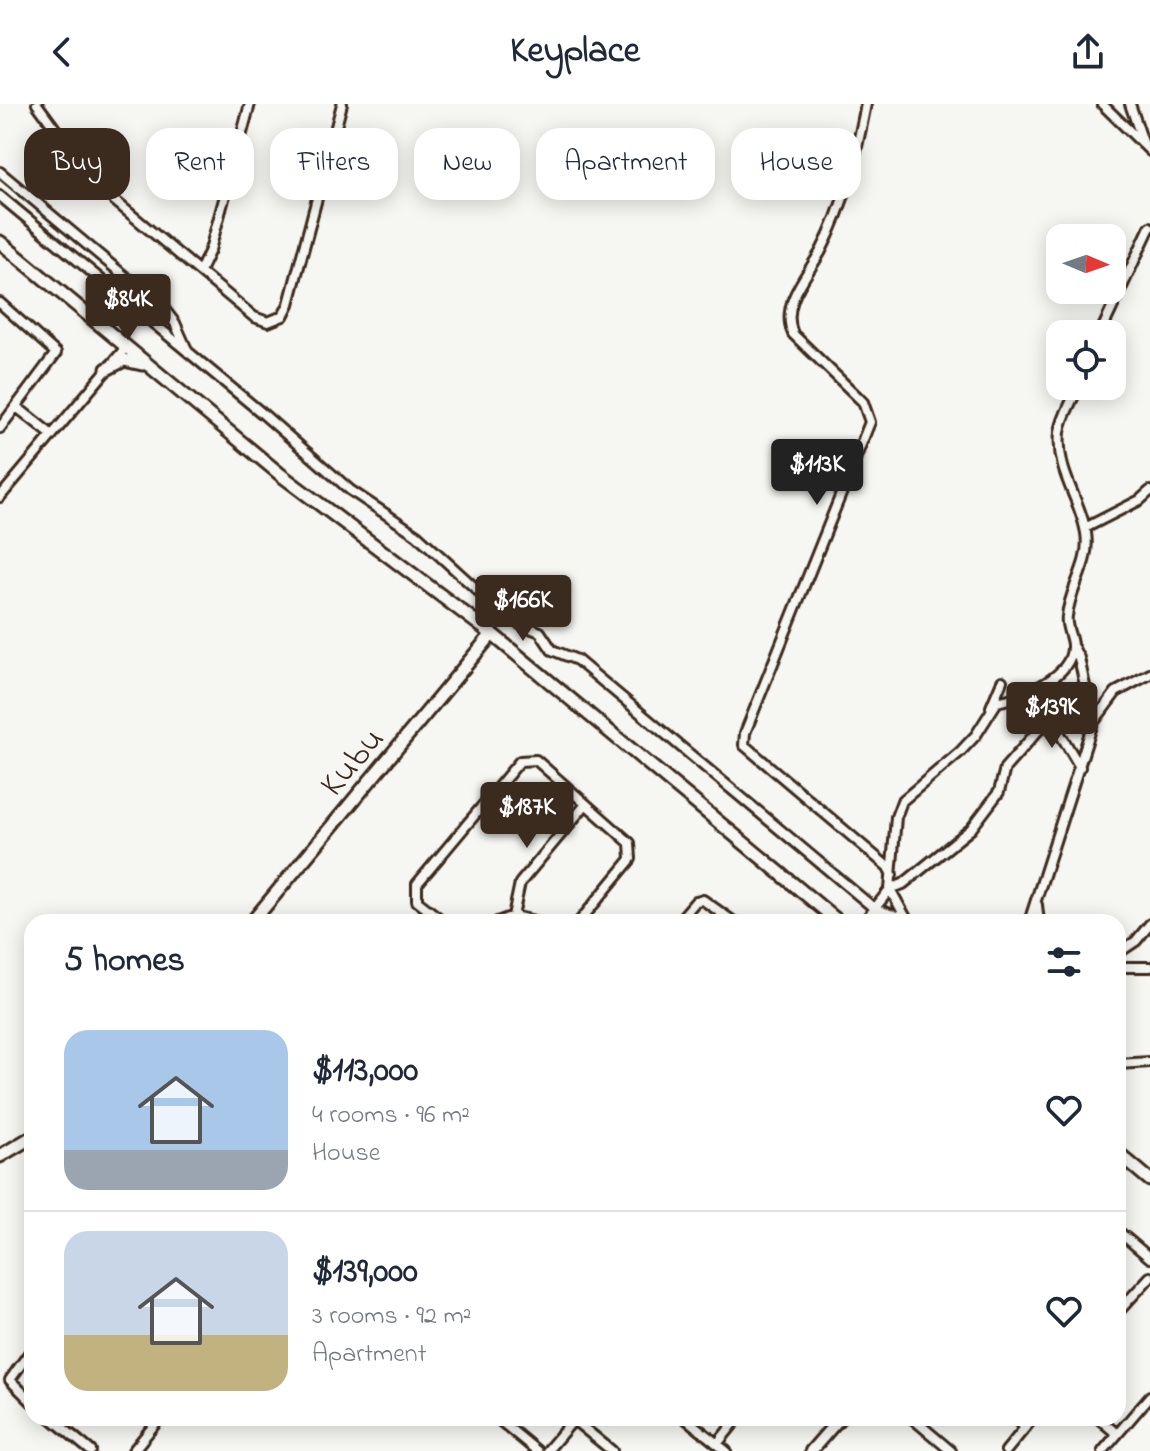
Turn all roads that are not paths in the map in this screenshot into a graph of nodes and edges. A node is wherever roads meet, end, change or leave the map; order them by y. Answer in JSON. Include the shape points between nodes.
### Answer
{"nodes":[{"id":1,"x":37,"y":104,"type":"edge"},
{"id":2,"x":250,"y":104,"type":"edge"},
{"id":3,"x":342,"y":104,"type":"edge"},
{"id":4,"x":866,"y":104,"type":"edge"},
{"id":5,"x":1102,"y":104,"type":"edge"},
{"id":6,"x":1130,"y":104,"type":"edge"},
{"id":7,"x":1147,"y":148,"type":"edge"},
{"id":8,"x":0,"y":172,"type":"edge"},
{"id":9,"x":0,"y":196,"type":"edge"},
{"id":10,"x":1150,"y":227,"type":"edge"},
{"id":11,"x":0,"y":242,"type":"edge"},
{"id":12,"x":87,"y":244,"type":"junction"},
{"id":13,"x":73,"y":258,"type":"junction"},
{"id":14,"x":200,"y":271,"type":"junction"},
{"id":15,"x":0,"y":303,"type":"edge"},
{"id":16,"x":9,"y":311,"type":"junction"},
{"id":17,"x":1106,"y":320,"type":"edge"},
{"id":18,"x":0,"y":321,"type":"edge"},
{"id":19,"x":175,"y":323,"type":"junction"},
{"id":20,"x":111,"y":334,"type":"junction"},
{"id":21,"x":164,"y":334,"type":"junction"},
{"id":22,"x":127,"y":346,"type":"junction"},
{"id":23,"x":188,"y":353,"type":"junction"},
{"id":24,"x":153,"y":368,"type":"junction"},
{"id":25,"x":107,"y":369,"type":"junction"},
{"id":26,"x":1072,"y":400,"type":"edge"},
{"id":27,"x":18,"y":408,"type":"junction"},
{"id":28,"x":0,"y":428,"type":"edge"},
{"id":29,"x":52,"y":435,"type":"junction"},
{"id":30,"x":1150,"y":491,"type":"edge"},
{"id":31,"x":0,"y":497,"type":"edge"},
{"id":32,"x":1085,"y":528,"type":"junction"},
{"id":33,"x":473,"y":619,"type":"junction"},
{"id":34,"x":492,"y":634,"type":"junction"},
{"id":35,"x":1072,"y":646,"type":"junction"},
{"id":36,"x":475,"y":654,"type":"junction"},
{"id":37,"x":1150,"y":674,"type":"edge"},
{"id":38,"x":1002,"y":681,"type":"dead end"},
{"id":39,"x":1028,"y":692,"type":"junction"},
{"id":40,"x":1087,"y":704,"type":"junction"},
{"id":41,"x":991,"y":708,"type":"junction"},
{"id":42,"x":1050,"y":717,"type":"junction"},
{"id":43,"x":1093,"y":723,"type":"junction"},
{"id":44,"x":1080,"y":767,"type":"junction"},
{"id":45,"x":586,"y":804,"type":"junction"},
{"id":46,"x":892,"y":875,"type":"junction"},
{"id":47,"x":890,"y":889,"type":"junction"},
{"id":48,"x":1037,"y":905,"type":"junction"},
{"id":49,"x":875,"y":909,"type":"junction"},
{"id":50,"x":259,"y":914,"type":"edge"},
{"id":51,"x":434,"y":914,"type":"edge"},
{"id":52,"x":513,"y":914,"type":"edge"},
{"id":53,"x":586,"y":914,"type":"edge"},
{"id":54,"x":685,"y":914,"type":"edge"},
{"id":55,"x":723,"y":914,"type":"edge"},
{"id":56,"x":829,"y":914,"type":"edge"},
{"id":57,"x":871,"y":914,"type":"edge"},
{"id":58,"x":890,"y":914,"type":"edge"},
{"id":59,"x":905,"y":914,"type":"edge"},
{"id":60,"x":1033,"y":914,"type":"edge"},
{"id":61,"x":1038,"y":914,"type":"edge"},
{"id":62,"x":1150,"y":924,"type":"edge"},
{"id":63,"x":1126,"y":948,"type":"edge"},
{"id":64,"x":1126,"y":967,"type":"edge"},
{"id":65,"x":1150,"y":967,"type":"edge"},
{"id":66,"x":1150,"y":1062,"type":"edge"},
{"id":67,"x":1126,"y":1064,"type":"edge"},
{"id":68,"x":24,"y":1142,"type":"edge"},
{"id":69,"x":0,"y":1156,"type":"edge"},
{"id":70,"x":1126,"y":1160,"type":"edge"},
{"id":71,"x":1150,"y":1180,"type":"edge"},
{"id":72,"x":1126,"y":1238,"type":"edge"},
{"id":73,"x":1150,"y":1258,"type":"edge"},
{"id":74,"x":1150,"y":1277,"type":"edge"},
{"id":75,"x":1126,"y":1303,"type":"edge"},
{"id":76,"x":24,"y":1360,"type":"edge"},
{"id":77,"x":24,"y":1394,"type":"edge"},
{"id":78,"x":1150,"y":1396,"type":"edge"},
{"id":79,"x":1126,"y":1424,"type":"edge"},
{"id":80,"x":61,"y":1426,"type":"edge"},
{"id":81,"x":153,"y":1426,"type":"edge"},
{"id":82,"x":507,"y":1426,"type":"edge"},
{"id":83,"x":568,"y":1426,"type":"edge"},
{"id":84,"x":582,"y":1426,"type":"edge"},
{"id":85,"x":695,"y":1426,"type":"edge"},
{"id":86,"x":732,"y":1426,"type":"edge"},
{"id":87,"x":835,"y":1426,"type":"edge"},
{"id":88,"x":921,"y":1426,"type":"edge"},
{"id":89,"x":1108,"y":1426,"type":"edge"},
{"id":90,"x":1124,"y":1426,"type":"edge"},
{"id":91,"x":1026,"y":1427,"type":"edge"},
{"id":92,"x":1117,"y":1434,"type":"junction"},
{"id":93,"x":717,"y":1444,"type":"junction"},
{"id":94,"x":819,"y":1449,"type":"edge"},
{"id":95,"x":91,"y":1451,"type":"edge"},
{"id":96,"x":133,"y":1451,"type":"edge"},
{"id":97,"x":537,"y":1451,"type":"edge"},
{"id":98,"x":547,"y":1451,"type":"edge"},
{"id":99,"x":612,"y":1451,"type":"edge"},
{"id":100,"x":726,"y":1451,"type":"edge"},
{"id":101,"x":951,"y":1451,"type":"edge"},
{"id":102,"x":1006,"y":1451,"type":"edge"},
{"id":103,"x":1103,"y":1451,"type":"edge"}],
"edges":[{"from":1,"to":14,"type":"street","via":[[97,186]]},
{"from":2,"to":14,"type":"street"},
{"from":3,"to":14,"type":"street","via":[[283,316],[268,322],[254,317]]},
{"from":4,"to":46,"type":"street","via":[[841,208],[793,298],[788,322],[793,334],[863,402],[870,422],[744,745]]},
{"from":5,"to":7,"type":"street"},
{"from":6,"to":7,"type":"street"},
{"from":8,"to":12,"type":"street"},
{"from":9,"to":13,"type":"street"},
{"from":10,"to":17,"type":"street"},
{"from":11,"to":20,"type":"main road"},
{"from":12,"to":13,"type":"street"},
{"from":12,"to":19,"type":"street"},
{"from":13,"to":21,"type":"street"},
{"from":15,"to":16,"type":"street"},
{"from":16,"to":18,"type":"street"},
{"from":16,"to":27,"type":"street","via":[[56,353]]},
{"from":19,"to":21,"type":"street"},
{"from":19,"to":23,"type":"street"},
{"from":20,"to":22,"type":"main road"},
{"from":20,"to":25,"type":"main road","via":[[114,346]]},
{"from":21,"to":23,"type":"street"},
{"from":22,"to":24,"type":"main road"},
{"from":22,"to":25,"type":"street"},
{"from":23,"to":49,"type":"street","via":[[350,490],[417,535],[520,624],[540,632],[552,650],[577,660],[632,704]]},
{"from":24,"to":25,"type":"main road","via":[[128,360]]},
{"from":24,"to":33,"type":"main road","via":[[281,475]]},
{"from":25,"to":29,"type":"street"},
{"from":26,"to":32,"type":"street","via":[[1062,422],[1062,467]]},
{"from":27,"to":28,"type":"street"},
{"from":27,"to":29,"type":"street"},
{"from":29,"to":31,"type":"street"},
{"from":30,"to":32,"type":"street"},
{"from":32,"to":35,"type":"street","via":[[1088,552],[1067,615]]},
{"from":33,"to":34,"type":"main road"},
{"from":33,"to":36,"type":"main road","via":[[479,630]]},
{"from":34,"to":36,"type":"main road","name":"Kubu"},
{"from":34,"to":56,"type":"main road"},
{"from":35,"to":39,"type":"street","via":[[1061,670]]},
{"from":35,"to":40,"type":"street","via":[[1083,670]]},
{"from":36,"to":50,"type":"main road","name":"Kubu"},
{"from":37,"to":43,"type":"street","via":[[1116,692]]},
{"from":38,"to":41,"type":"street"},
{"from":39,"to":41,"type":"street"},
{"from":39,"to":42,"type":"street"},
{"from":40,"to":42,"type":"street","via":[[1066,706]]},
{"from":40,"to":43,"type":"street"},
{"from":41,"to":46,"type":"street","via":[[976,735],[902,801]]},
{"from":42,"to":44,"type":"street"},
{"from":42,"to":47,"type":"street","via":[[1005,768],[999,792],[971,829]]},
{"from":43,"to":44,"type":"street"},
{"from":44,"to":48,"type":"street"},
{"from":45,"to":51,"type":"street","via":[[536,760],[520,761],[417,884],[417,901]]},
{"from":45,"to":52,"type":"street","via":[[520,883]]},
{"from":45,"to":53,"type":"street","via":[[633,851]]},
{"from":46,"to":47,"type":"street"},
{"from":47,"to":49,"type":"street"},
{"from":47,"to":59,"type":"street"},
{"from":48,"to":60,"type":"street"},
{"from":48,"to":61,"type":"street"},
{"from":49,"to":57,"type":"street"},
{"from":49,"to":58,"type":"street"},
{"from":54,"to":55,"type":"street","via":[[703,900]]},
{"from":62,"to":63,"type":"street"},
{"from":64,"to":65,"type":"street"},
{"from":66,"to":67,"type":"street"},
{"from":68,"to":69,"type":"main road"},
{"from":70,"to":71,"type":"main road"},
{"from":72,"to":73,"type":"street"},
{"from":74,"to":75,"type":"street"},
{"from":76,"to":77,"type":"street","via":[[10,1380]]},
{"from":78,"to":79,"type":"street"},
{"from":80,"to":95,"type":"street"},
{"from":81,"to":96,"type":"street"},
{"from":82,"to":97,"type":"street"},
{"from":83,"to":98,"type":"street"},
{"from":84,"to":99,"type":"street"},
{"from":85,"to":93,"type":"street"},
{"from":86,"to":93,"type":"street"},
{"from":87,"to":94,"type":"street"},
{"from":88,"to":101,"type":"street"},
{"from":89,"to":92,"type":"street"},
{"from":90,"to":92,"type":"street"},
{"from":91,"to":102,"type":"street"},
{"from":92,"to":103,"type":"street"},
{"from":93,"to":100,"type":"street"}]}
